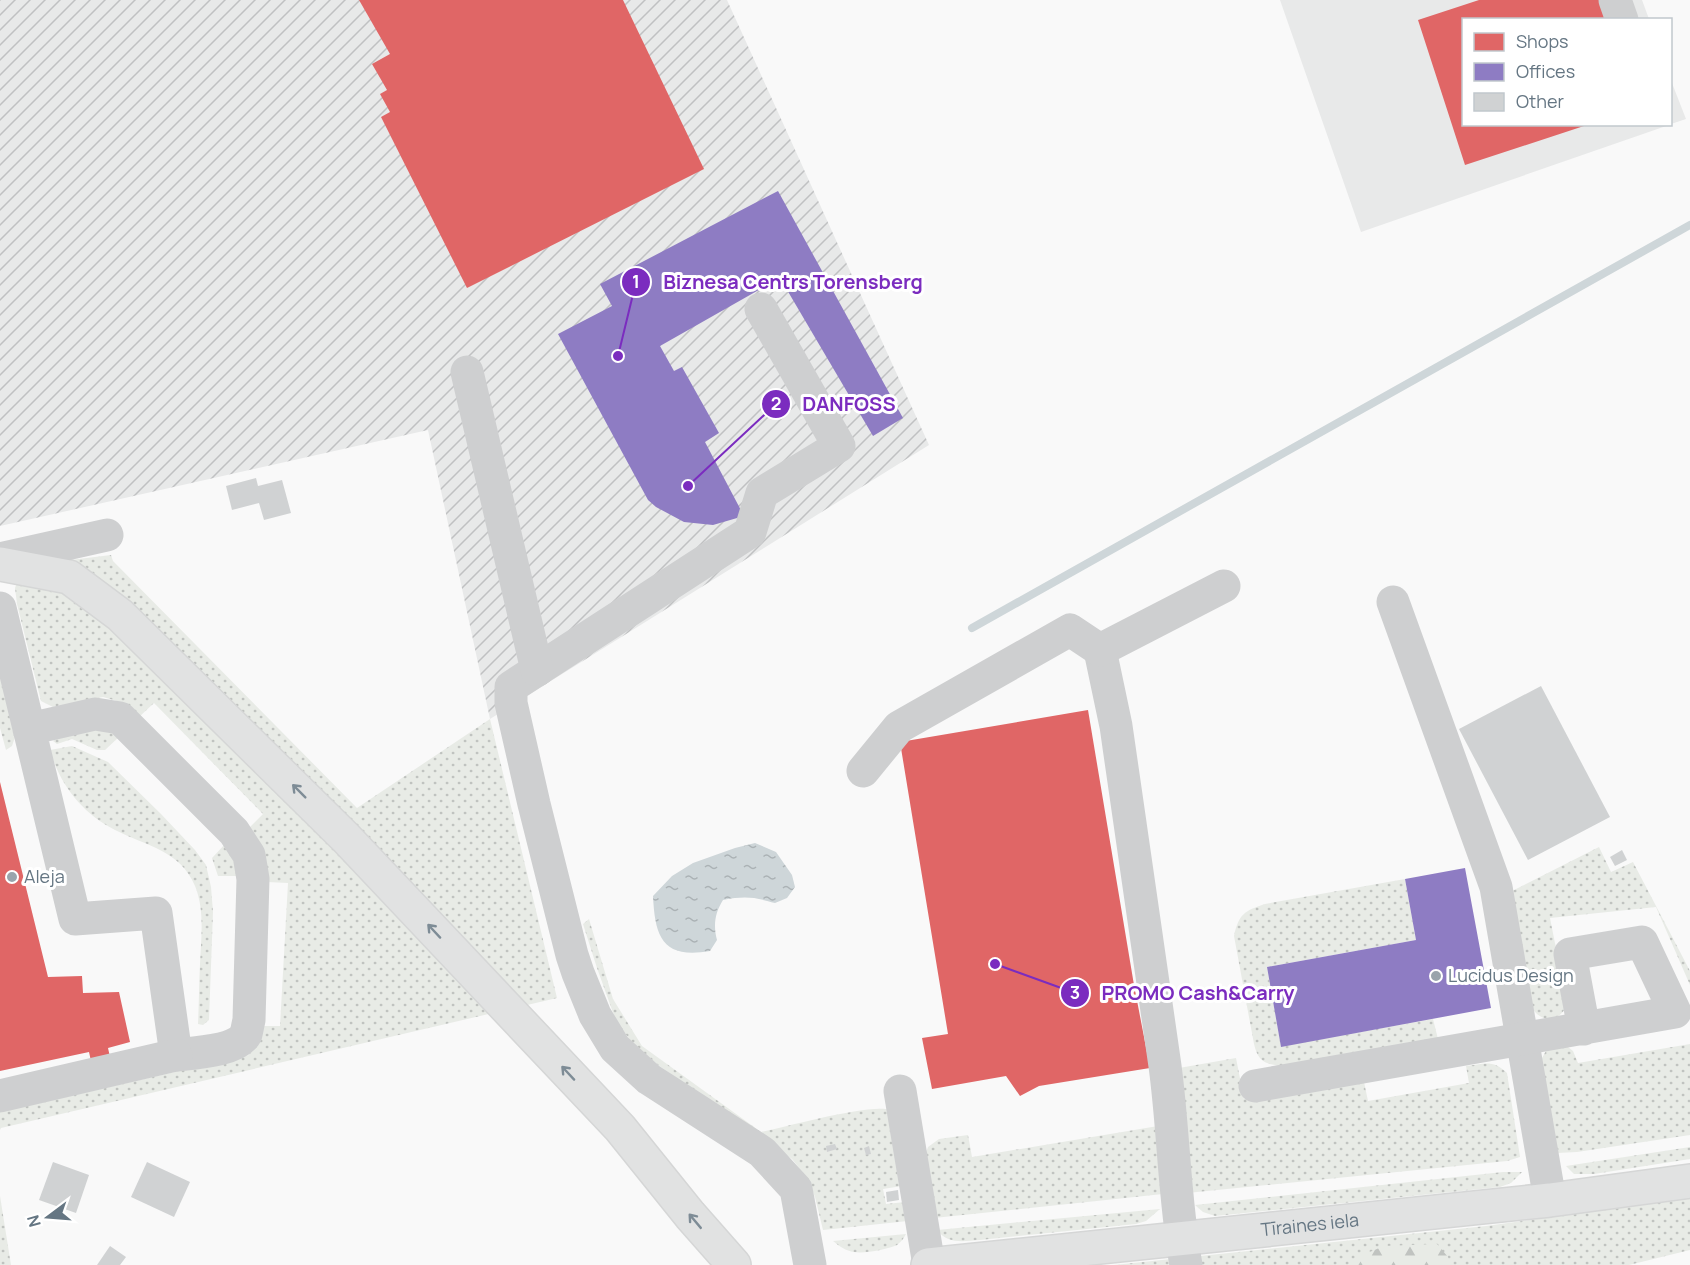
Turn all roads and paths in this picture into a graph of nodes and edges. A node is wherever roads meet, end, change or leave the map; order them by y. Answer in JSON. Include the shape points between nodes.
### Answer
{"nodes":[{"id":1,"x":1615,"y":0,"type":"edge"},
{"id":2,"x":1621,"y":18,"type":"edge"},
{"id":3,"x":761,"y":309,"type":"dead end"},
{"id":4,"x":467,"y":372,"type":"dead end"},
{"id":5,"x":107,"y":535,"type":"dead end"},
{"id":6,"x":0,"y":559,"type":"edge"},
{"id":7,"x":0,"y":564,"type":"edge"},
{"id":8,"x":1224,"y":586,"type":"dead end"},
{"id":9,"x":1393,"y":602,"type":"dead end"},
{"id":10,"x":0,"y":608,"type":"edge"},
{"id":11,"x":1100,"y":650,"type":"junction"},
{"id":12,"x":537,"y":670,"type":"junction"},
{"id":13,"x":29,"y":729,"type":"junction"},
{"id":14,"x":863,"y":771,"type":"dead end"},
{"id":15,"x":1584,"y":1029,"type":"dead end"},
{"id":16,"x":1522,"y":1040,"type":"junction"},
{"id":17,"x":176,"y":1055,"type":"junction"},
{"id":18,"x":1255,"y":1086,"type":"dead end"},
{"id":19,"x":900,"y":1091,"type":"dead end"},
{"id":20,"x":0,"y":1096,"type":"edge"},
{"id":21,"x":1690,"y":1181,"type":"edge"},
{"id":22,"x":1550,"y":1200,"type":"junction"},
{"id":23,"x":1183,"y":1252,"type":"edge"},
{"id":24,"x":734,"y":1265,"type":"edge"},
{"id":25,"x":810,"y":1265,"type":"edge"},
{"id":26,"x":928,"y":1265,"type":"edge"}],
"edges":[{"from":1,"to":2,"type":"street"},
{"from":3,"to":12,"type":"street","via":[[839,446],[762,493],[750,532]]},
{"from":4,"to":12,"type":"street"},
{"from":5,"to":6,"type":"street"},
{"from":24,"to":7,"type":"highway","one_way":true,"via":[[604,1111],[346,838],[120,615],[69,577]]},
{"from":8,"to":11,"type":"street"},
{"from":9,"to":16,"type":"street","via":[[1496,887]]},
{"from":10,"to":13,"type":"street"},
{"from":11,"to":14,"type":"street","via":[[1070,630],[899,727]]},
{"from":11,"to":23,"type":"street","via":[[1116,726],[1165,1066]]},
{"from":12,"to":25,"type":"street","via":[[511,687],[511,703],[573,955],[595,1015],[615,1048],[649,1078],[762,1152],[796,1189]]},
{"from":13,"to":17,"type":"street","via":[[75,919],[156,913]]},
{"from":13,"to":17,"type":"street","via":[[95,714],[120,718],[234,832],[249,855],[253,879],[249,1020],[245,1035],[235,1045]]},
{"from":15,"to":16,"type":"street"},
{"from":16,"to":18,"type":"street"},
{"from":16,"to":22,"type":"street"},
{"from":17,"to":20,"type":"street"},
{"from":19,"to":26,"type":"street"},
{"from":21,"to":22,"type":"highway","name":"Tīraines iela"},
{"from":22,"to":23,"type":"highway","name":"Tīraines iela"},
{"from":23,"to":26,"type":"highway","name":"Tīraines iela"}]}
